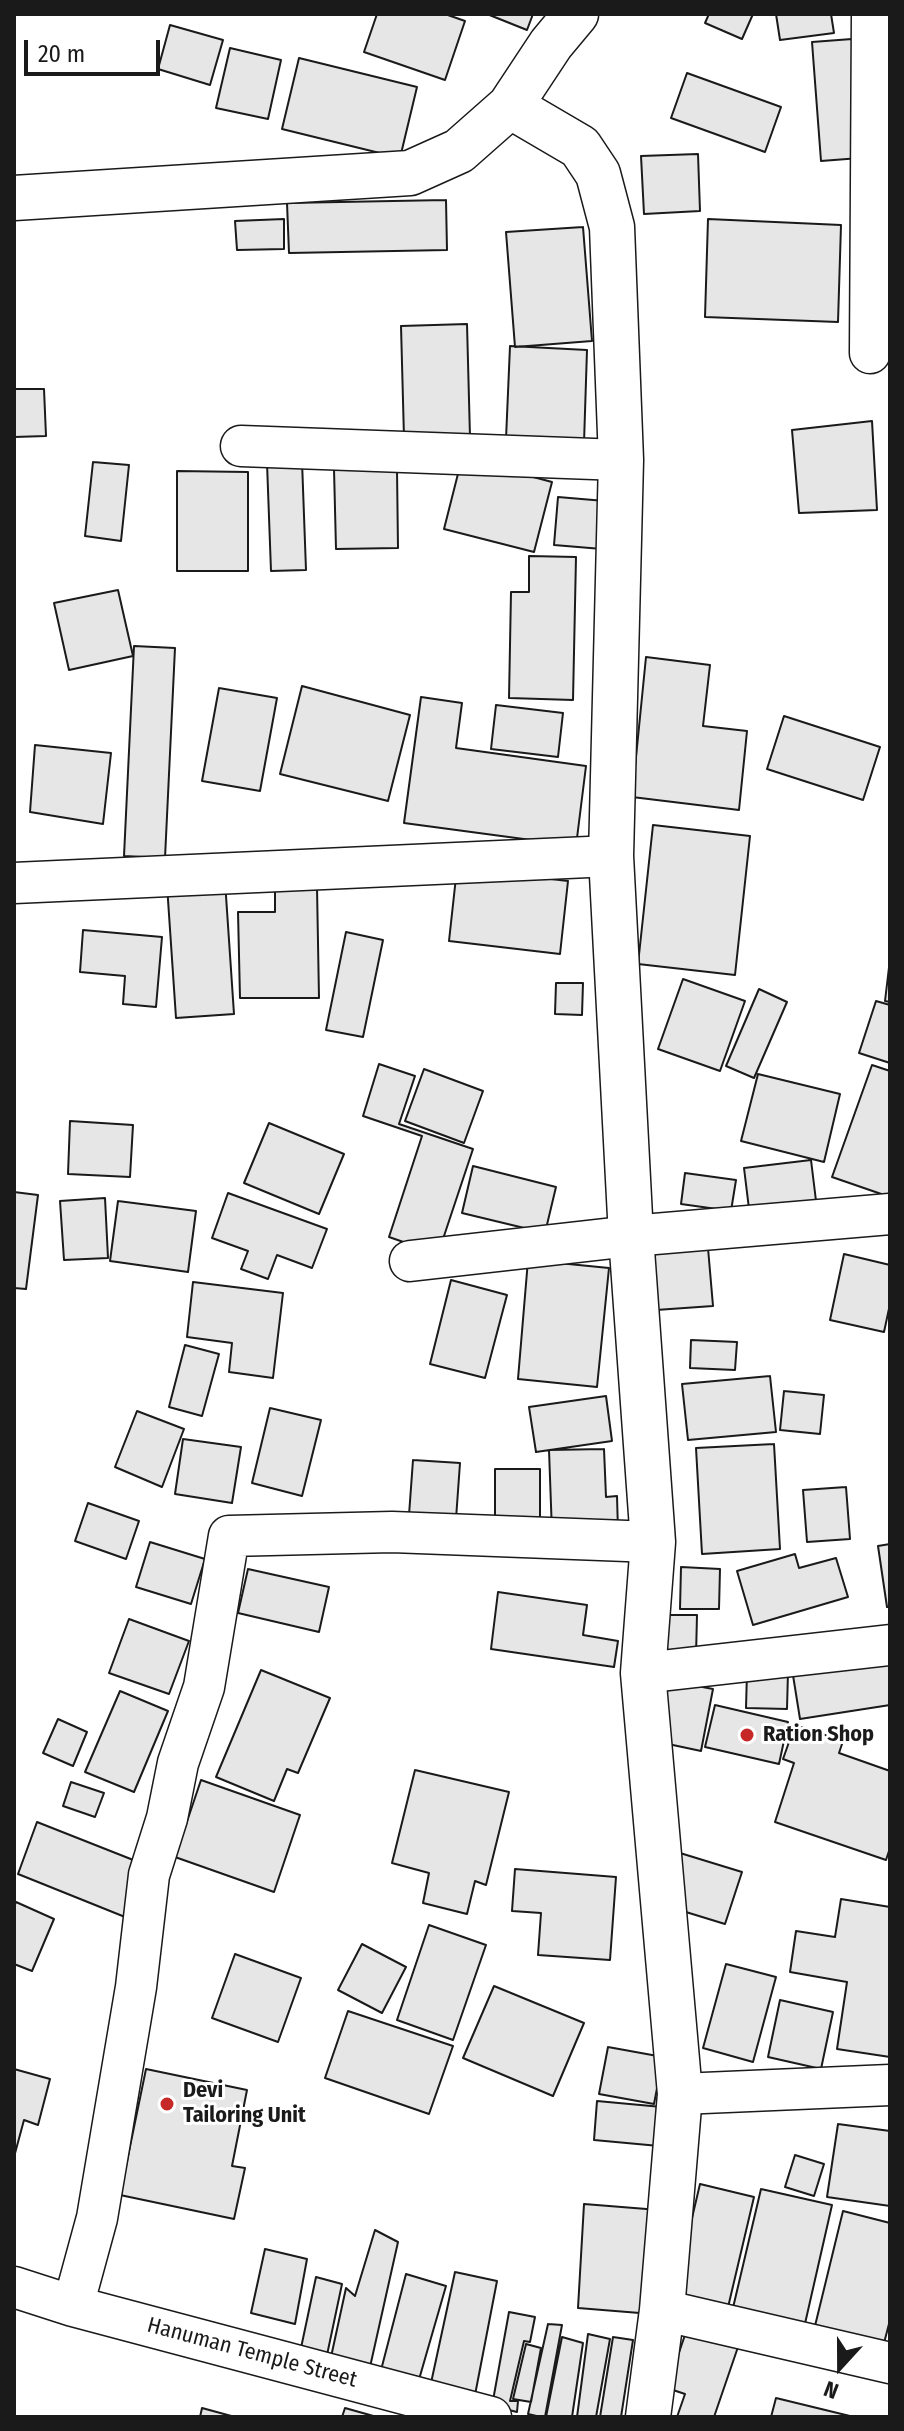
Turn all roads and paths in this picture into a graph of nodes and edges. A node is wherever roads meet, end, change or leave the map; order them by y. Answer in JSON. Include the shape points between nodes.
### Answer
{"nodes":[{"id":1,"x":576,"y":14,"type":"edge"},
{"id":2,"x":872,"y":14,"type":"edge"},
{"id":3,"x":510,"y":106,"type":"junction"},
{"id":4,"x":14,"y":198,"type":"edge"},
{"id":5,"x":870,"y":353,"type":"dead end"},
{"id":6,"x":241,"y":446,"type":"dead end"},
{"id":7,"x":621,"y":460,"type":"junction"},
{"id":8,"x":611,"y":856,"type":"junction"},
{"id":9,"x":14,"y":883,"type":"edge"},
{"id":10,"x":890,"y":1214,"type":"edge"},
{"id":11,"x":631,"y":1236,"type":"junction"},
{"id":12,"x":410,"y":1261,"type":"dead end"},
{"id":13,"x":653,"y":1542,"type":"junction"},
{"id":14,"x":890,"y":1645,"type":"edge"},
{"id":15,"x":643,"y":1673,"type":"junction"},
{"id":16,"x":890,"y":2085,"type":"edge"},
{"id":17,"x":680,"y":2094,"type":"junction"},
{"id":18,"x":14,"y":2287,"type":"edge"},
{"id":19,"x":73,"y":2306,"type":"junction"},
{"id":20,"x":662,"y":2310,"type":"junction"},
{"id":21,"x":890,"y":2363,"type":"edge"},
{"id":22,"x":491,"y":2417,"type":"edge"},
{"id":23,"x":648,"y":2417,"type":"edge"}],
"edges":[{"from":1,"to":3,"type":"street"},
{"from":2,"to":5,"type":"street"},
{"from":3,"to":4,"type":"street","via":[[459,151],[410,173]]},
{"from":3,"to":7,"type":"street","via":[[580,147],[598,174],[612,227]]},
{"from":6,"to":7,"type":"street"},
{"from":7,"to":8,"type":"street"},
{"from":8,"to":9,"type":"street"},
{"from":8,"to":11,"type":"street"},
{"from":10,"to":11,"type":"street"},
{"from":11,"to":12,"type":"street"},
{"from":11,"to":13,"type":"street"},
{"from":13,"to":15,"type":"street"},
{"from":13,"to":19,"type":"street","via":[[392,1532],[229,1536],[204,1687],[149,1875],[97,2218]]},
{"from":14,"to":15,"type":"street"},
{"from":15,"to":17,"type":"street"},
{"from":16,"to":17,"type":"street"},
{"from":17,"to":20,"type":"street"},
{"from":18,"to":19,"type":"street","name":"Hanuman Temple Street"},
{"from":19,"to":22,"type":"street","name":"Hanuman Temple Street"},
{"from":20,"to":21,"type":"street"},
{"from":20,"to":23,"type":"street"}]}
